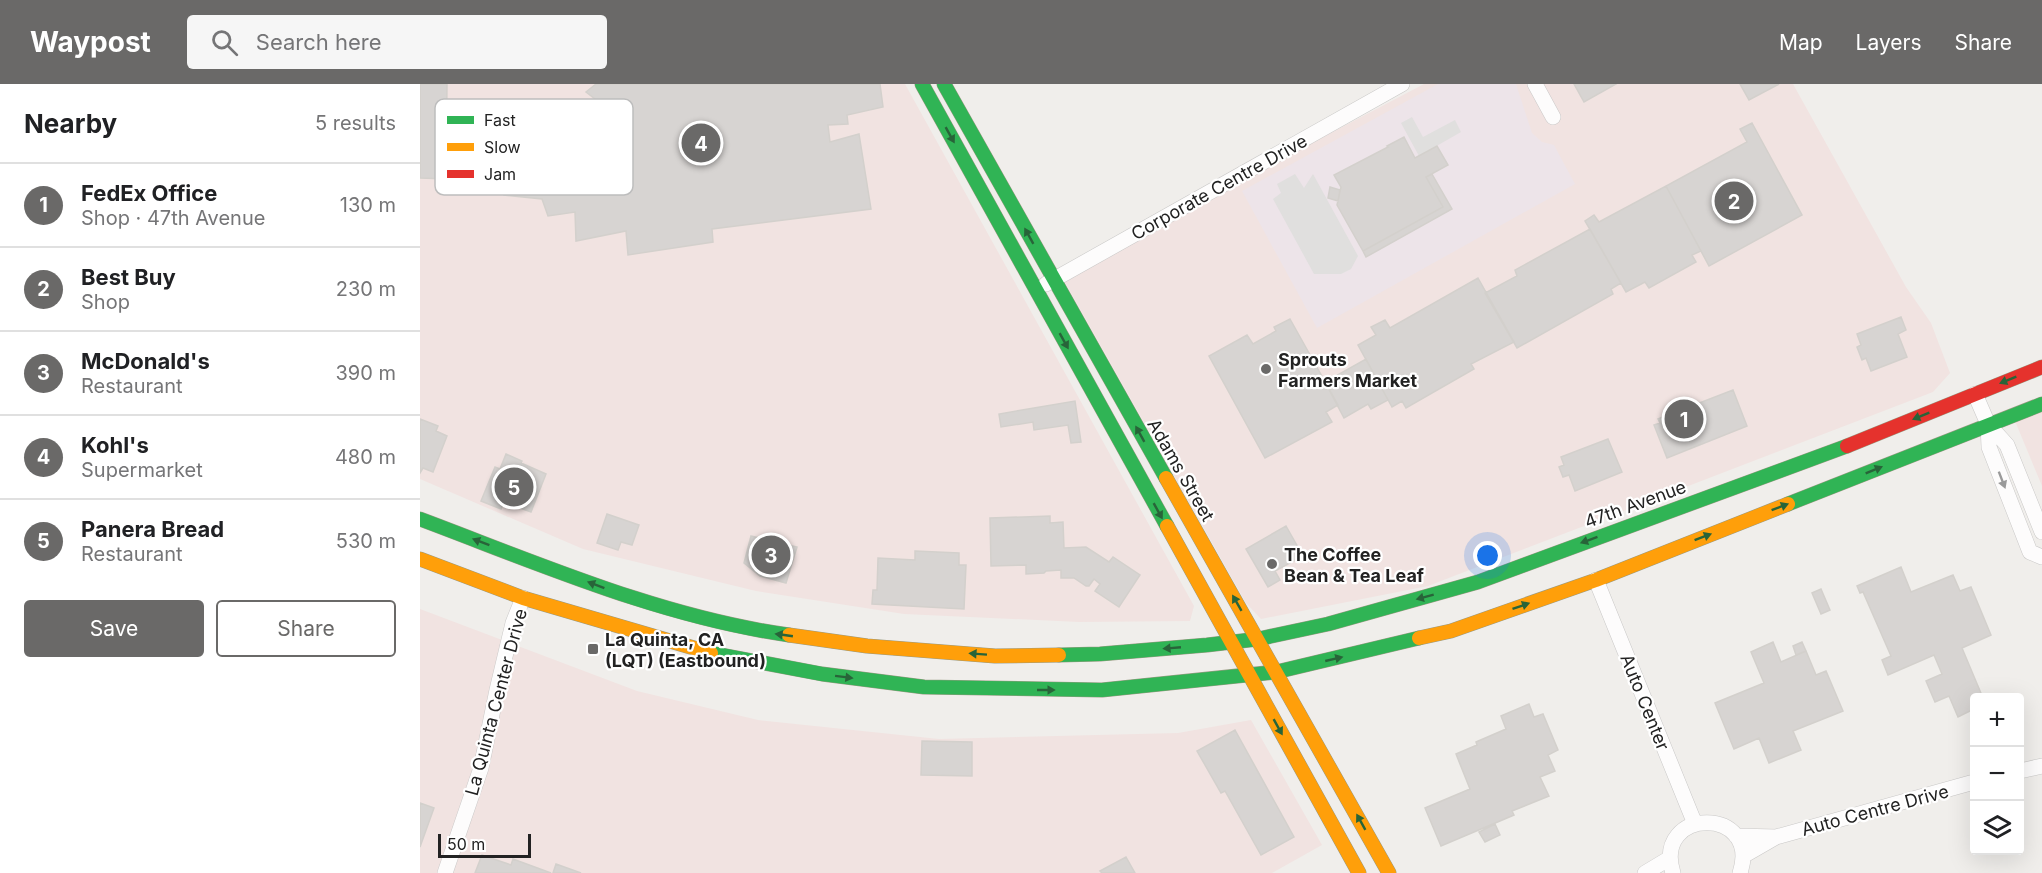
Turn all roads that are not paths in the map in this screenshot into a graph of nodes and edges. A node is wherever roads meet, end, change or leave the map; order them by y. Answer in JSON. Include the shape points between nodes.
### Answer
{"nodes":[{"id":1,"x":922,"y":84,"type":"edge"},
{"id":2,"x":944,"y":84,"type":"edge"},
{"id":3,"x":1402,"y":84,"type":"edge"},
{"id":4,"x":1535,"y":84,"type":"edge"},
{"id":5,"x":1553,"y":117,"type":"dead end"},
{"id":6,"x":1053,"y":280,"type":"junction"},
{"id":7,"x":1035,"y":290,"type":"junction"},
{"id":8,"x":2042,"y":367,"type":"edge"},
{"id":9,"x":1975,"y":394,"type":"junction"},
{"id":10,"x":2042,"y":404,"type":"edge"},
{"id":11,"x":1988,"y":424,"type":"junction"},
{"id":12,"x":420,"y":519,"type":"edge"},
{"id":13,"x":2042,"y":532,"type":"edge"},
{"id":14,"x":2042,"y":557,"type":"edge"},
{"id":15,"x":420,"y":559,"type":"edge"},
{"id":16,"x":1596,"y":580,"type":"junction"},
{"id":17,"x":523,"y":598,"type":"junction"},
{"id":18,"x":1258,"y":639,"type":"junction"},
{"id":19,"x":1231,"y":642,"type":"junction"},
{"id":20,"x":1276,"y":672,"type":"junction"},
{"id":21,"x":1249,"y":675,"type":"junction"},
{"id":22,"x":2042,"y":766,"type":"edge"},
{"id":23,"x":2024,"y":770,"type":"edge"},
{"id":24,"x":1970,"y":783,"type":"edge"},
{"id":25,"x":1695,"y":824,"type":"junction"},
{"id":26,"x":1736,"y":836,"type":"junction"},
{"id":27,"x":1776,"y":837,"type":"junction"},
{"id":28,"x":1743,"y":856,"type":"junction"},
{"id":29,"x":1671,"y":866,"type":"edge"},
{"id":30,"x":445,"y":873,"type":"edge"},
{"id":31,"x":1359,"y":873,"type":"edge"},
{"id":32,"x":1389,"y":873,"type":"edge"},
{"id":33,"x":1646,"y":873,"type":"edge"},
{"id":34,"x":1740,"y":873,"type":"edge"}],
"edges":[{"from":1,"to":7,"type":"main road","one_way":true},
{"from":6,"to":2,"type":"main road","name":"Adams Street","one_way":true},
{"from":3,"to":6,"type":"street","name":"Corporate Centre Drive"},
{"from":4,"to":5,"type":"street"},
{"from":6,"to":7,"type":"street","name":"Corporate Centre Drive"},
{"from":18,"to":6,"type":"main road","name":"Adams Street","one_way":true},
{"from":7,"to":19,"type":"main road","one_way":true},
{"from":8,"to":9,"type":"main road","name":"47th Avenue","one_way":true},
{"from":9,"to":11,"type":"street"},
{"from":9,"to":18,"type":"main road","name":"47th Avenue","one_way":true,"via":[[1820,457],[1478,582],[1328,624]]},
{"from":10,"to":11,"type":"main road"},
{"from":11,"to":13,"type":"street","via":[[2007,445]]},
{"from":11,"to":14,"type":"street","one_way":true,"via":[[1989,447],[2030,552]]},
{"from":16,"to":11,"type":"main road","one_way":true},
{"from":19,"to":12,"type":"main road","name":"47th Avenue","one_way":true,"via":[[1100,654],[995,656],[766,633],[617,593]]},
{"from":15,"to":17,"type":"main road"},
{"from":20,"to":16,"type":"main road","one_way":true,"via":[[1451,631]]},
{"from":16,"to":25,"type":"street","name":"Auto Center"},
{"from":17,"to":21,"type":"main road","one_way":true,"via":[[715,654],[822,674],[924,687],[1102,690]]},
{"from":17,"to":30,"type":"street","name":"La Quinta Center Drive","via":[[513,623],[481,768]]},
{"from":18,"to":19,"type":"main road","name":"47th Avenue"},
{"from":18,"to":20,"type":"main road","name":"Adams Street"},
{"from":19,"to":21,"type":"main road"},
{"from":20,"to":21,"type":"main road"},
{"from":32,"to":20,"type":"main road","name":"Adams Street","one_way":true},
{"from":21,"to":31,"type":"main road","one_way":true},
{"from":22,"to":23,"type":"street"},
{"from":24,"to":27,"type":"street","name":"Auto Centre Drive"},
{"from":25,"to":26,"type":"street","via":[[1717,823]]},
{"from":25,"to":29,"type":"street","via":[[1685,829],[1671,847]]},
{"from":26,"to":27,"type":"street","name":"Auto Centre Drive"},
{"from":26,"to":28,"type":"street"},
{"from":27,"to":28,"type":"street","name":"Auto Centre Drive"},
{"from":28,"to":34,"type":"street"},
{"from":29,"to":33,"type":"street"}]}
